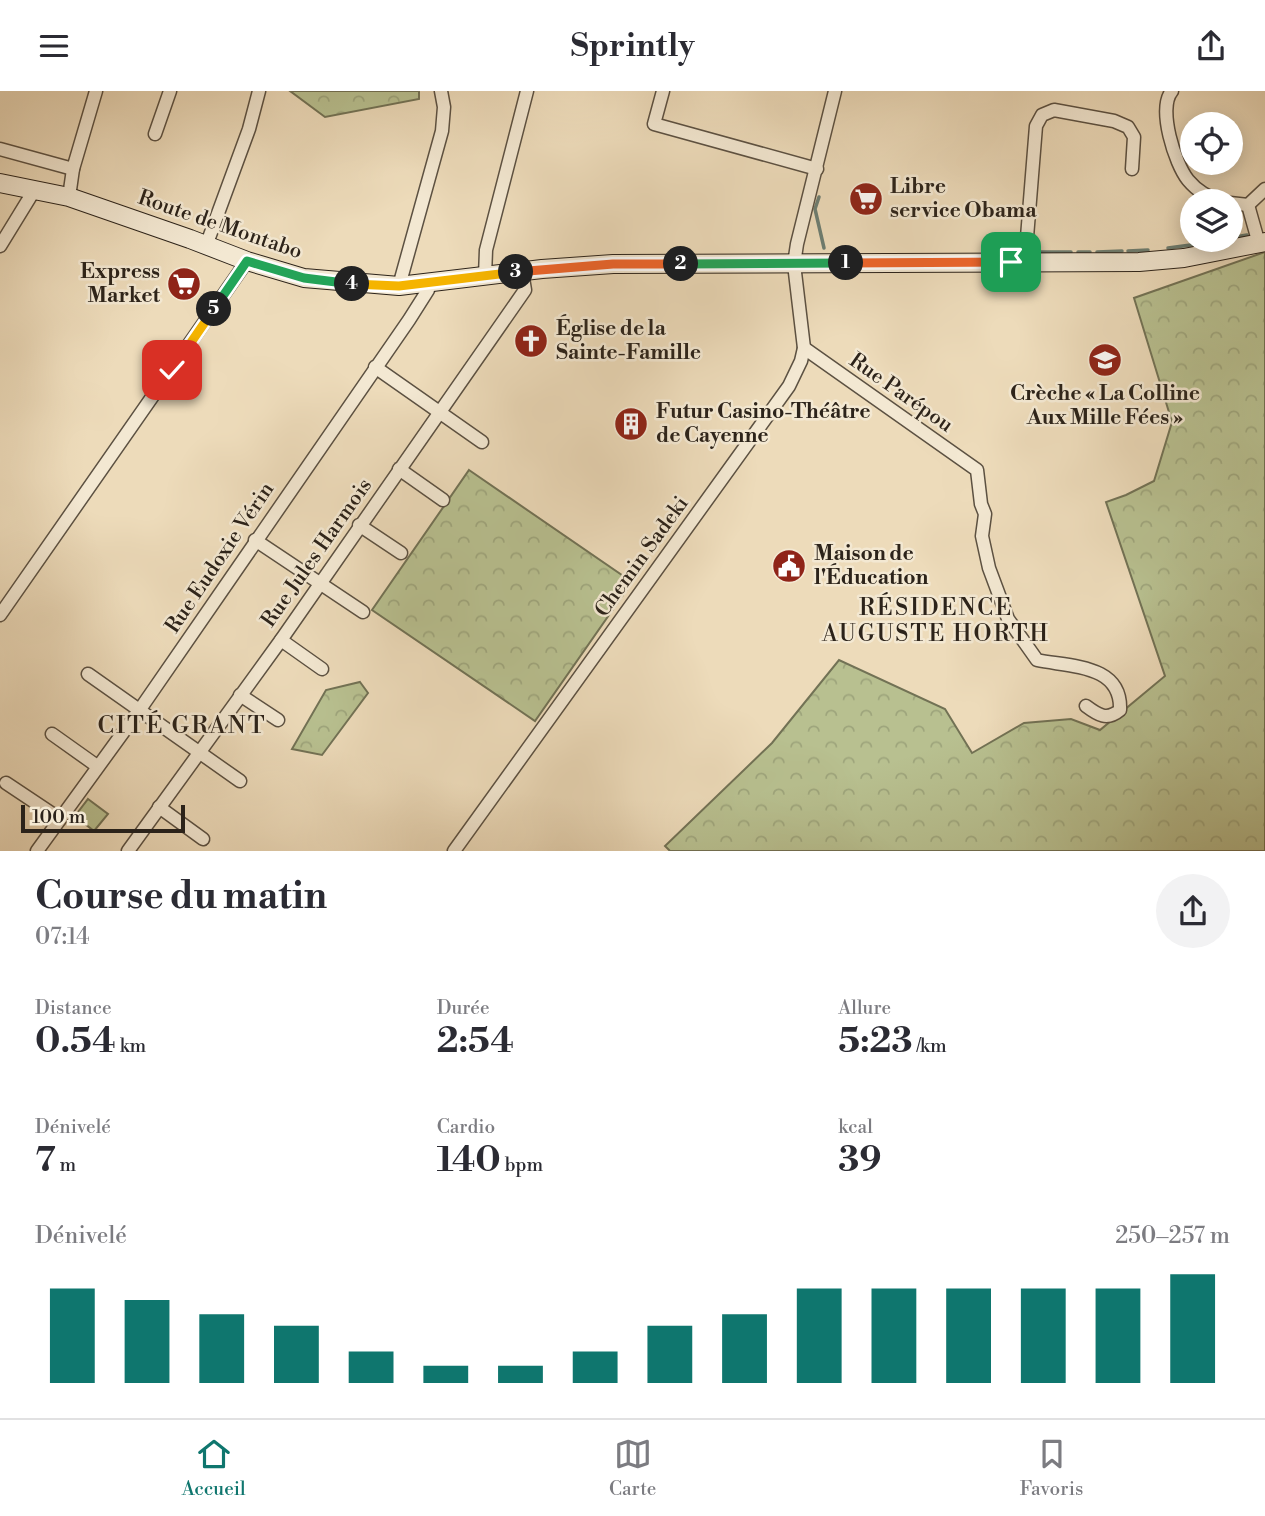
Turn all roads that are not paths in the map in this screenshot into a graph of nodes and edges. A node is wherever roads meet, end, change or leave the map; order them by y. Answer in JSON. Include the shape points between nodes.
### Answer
{"nodes":[{"id":1,"x":96,"y":91,"type":"edge"},
{"id":2,"x":170,"y":91,"type":"edge"},
{"id":3,"x":259,"y":91,"type":"edge"},
{"id":4,"x":441,"y":91,"type":"edge"},
{"id":5,"x":527,"y":91,"type":"edge"},
{"id":6,"x":663,"y":91,"type":"edge"},
{"id":7,"x":835,"y":91,"type":"edge"},
{"id":8,"x":1172,"y":91,"type":"edge"},
{"id":9,"x":155,"y":134,"type":"dead end"},
{"id":10,"x":0,"y":149,"type":"edge"},
{"id":11,"x":74,"y":169,"type":"junction"},
{"id":12,"x":817,"y":169,"type":"junction"},
{"id":13,"x":1132,"y":170,"type":"dead end"},
{"id":14,"x":0,"y":183,"type":"edge"},
{"id":15,"x":34,"y":189,"type":"junction"},
{"id":16,"x":1197,"y":189,"type":"edge"},
{"id":17,"x":1265,"y":189,"type":"edge"},
{"id":18,"x":69,"y":197,"type":"junction"},
{"id":19,"x":1243,"y":204,"type":"edge"},
{"id":20,"x":1248,"y":205,"type":"junction"},
{"id":21,"x":1262,"y":243,"type":"edge"},
{"id":22,"x":0,"y":246,"type":"edge"},
{"id":23,"x":206,"y":246,"type":"junction"},
{"id":24,"x":247,"y":261,"type":"junction"},
{"id":25,"x":1025,"y":262,"type":"junction"},
{"id":26,"x":794,"y":264,"type":"junction"},
{"id":27,"x":522,"y":272,"type":"junction"},
{"id":28,"x":485,"y":276,"type":"junction"},
{"id":29,"x":429,"y":283,"type":"junction"},
{"id":30,"x":399,"y":286,"type":"junction"},
{"id":31,"x":804,"y":348,"type":"junction"},
{"id":32,"x":376,"y":367,"type":"junction"},
{"id":33,"x":439,"y":412,"type":"junction"},
{"id":34,"x":482,"y":442,"type":"dead end"},
{"id":35,"x":399,"y":469,"type":"junction"},
{"id":36,"x":443,"y":500,"type":"dead end"},
{"id":37,"x":359,"y":526,"type":"junction"},
{"id":38,"x":255,"y":540,"type":"junction"},
{"id":39,"x":401,"y":553,"type":"dead end"},
{"id":40,"x":320,"y":583,"type":"junction"},
{"id":41,"x":363,"y":611,"type":"dead end"},
{"id":42,"x":0,"y":615,"type":"edge"},
{"id":43,"x":281,"y":640,"type":"junction"},
{"id":44,"x":322,"y":669,"type":"dead end"},
{"id":45,"x":88,"y":674,"type":"dead end"},
{"id":46,"x":240,"y":695,"type":"junction"},
{"id":47,"x":1086,"y":706,"type":"dead end"},
{"id":48,"x":140,"y":709,"type":"junction"},
{"id":49,"x":278,"y":720,"type":"dead end"},
{"id":50,"x":52,"y":734,"type":"dead end"},
{"id":51,"x":199,"y":753,"type":"junction"},
{"id":52,"x":97,"y":766,"type":"junction"},
{"id":53,"x":240,"y":781,"type":"dead end"},
{"id":54,"x":6,"y":783,"type":"dead end"},
{"id":55,"x":159,"y":807,"type":"junction"},
{"id":56,"x":60,"y":819,"type":"junction"},
{"id":57,"x":203,"y":839,"type":"dead end"},
{"id":58,"x":37,"y":851,"type":"edge"},
{"id":59,"x":128,"y":851,"type":"edge"},
{"id":60,"x":453,"y":851,"type":"edge"}],
"edges":[{"from":1,"to":11,"type":"street"},
{"from":2,"to":9,"type":"street"},
{"from":3,"to":23,"type":"street"},
{"from":4,"to":30,"type":"street","via":[[442,131]]},
{"from":5,"to":28,"type":"street","via":[[486,250]]},
{"from":6,"to":12,"type":"street","via":[[654,124]]},
{"from":7,"to":12,"type":"street","name":"Chemin Sadeki"},
{"from":8,"to":16,"type":"street","via":[[1165,110],[1167,125],[1186,178]]},
{"from":10,"to":11,"type":"street"},
{"from":11,"to":18,"type":"street"},
{"from":12,"to":26,"type":"street","name":"Chemin Sadeki"},
{"from":13,"to":25,"type":"street","via":[[1134,137],[1125,124],[1058,111],[1042,115],[1036,126]]},
{"from":14,"to":15,"type":"main road","name":"Route de Montabo"},
{"from":15,"to":18,"type":"main road","name":"Route de Montabo"},
{"from":15,"to":22,"type":"street"},
{"from":17,"to":20,"type":"street"},
{"from":18,"to":23,"type":"main road","name":"Route de Montabo"},
{"from":19,"to":20,"type":"street"},
{"from":20,"to":21,"type":"street"},
{"from":21,"to":25,"type":"main road","name":"Route de Montabo","via":[[1139,262]]},
{"from":23,"to":24,"type":"main road","name":"Route de Montabo"},
{"from":24,"to":30,"type":"main road","name":"Route de Montabo","via":[[304,278]]},
{"from":24,"to":42,"type":"street"},
{"from":25,"to":26,"type":"main road","name":"Route de Montabo"},
{"from":26,"to":27,"type":"main road","name":"Route de Montabo","via":[[613,264]]},
{"from":26,"to":31,"type":"street","name":"Chemin Sadeki"},
{"from":27,"to":28,"type":"main road","name":"Route de Montabo"},
{"from":27,"to":33,"type":"street","name":"Rue Jules Harmois","via":[[525,290]]},
{"from":28,"to":29,"type":"main road","name":"Route de Montabo"},
{"from":29,"to":30,"type":"main road","name":"Route de Montabo"},
{"from":29,"to":32,"type":"street","name":"Rue Eudoxie Vérin"},
{"from":31,"to":47,"type":"street","name":"Rue Parépou","via":[[977,470],[985,514],[982,536],[1008,619],[1037,660],[1102,673],[1118,695],[1120,711],[1106,717]]},
{"from":31,"to":60,"type":"street","name":"Chemin Sadeki","via":[[789,386]]},
{"from":32,"to":33,"type":"street"},
{"from":32,"to":38,"type":"street","name":"Rue Eudoxie Vérin"},
{"from":33,"to":34,"type":"street"},
{"from":33,"to":35,"type":"street","name":"Rue Jules Harmois"},
{"from":35,"to":36,"type":"street"},
{"from":35,"to":37,"type":"street","name":"Rue Jules Harmois"},
{"from":37,"to":39,"type":"street"},
{"from":37,"to":40,"type":"street","name":"Rue Jules Harmois"},
{"from":38,"to":40,"type":"street"},
{"from":38,"to":48,"type":"street","name":"Rue Eudoxie Vérin"},
{"from":40,"to":41,"type":"street"},
{"from":40,"to":43,"type":"street","name":"Rue Jules Harmois"},
{"from":43,"to":44,"type":"street"},
{"from":43,"to":46,"type":"street","name":"Rue Jules Harmois"},
{"from":45,"to":48,"type":"street"},
{"from":46,"to":49,"type":"street"},
{"from":46,"to":51,"type":"street","name":"Rue Jules Harmois"},
{"from":48,"to":51,"type":"street"},
{"from":48,"to":52,"type":"street","name":"Rue Eudoxie Vérin"},
{"from":50,"to":52,"type":"street"},
{"from":51,"to":53,"type":"street"},
{"from":51,"to":55,"type":"street","name":"Rue Jules Harmois"},
{"from":52,"to":56,"type":"street","name":"Rue Eudoxie Vérin"},
{"from":54,"to":56,"type":"street"},
{"from":55,"to":57,"type":"street"},
{"from":55,"to":59,"type":"street","name":"Rue Jules Harmois"},
{"from":56,"to":58,"type":"street","name":"Rue Eudoxie Vérin"}]}
